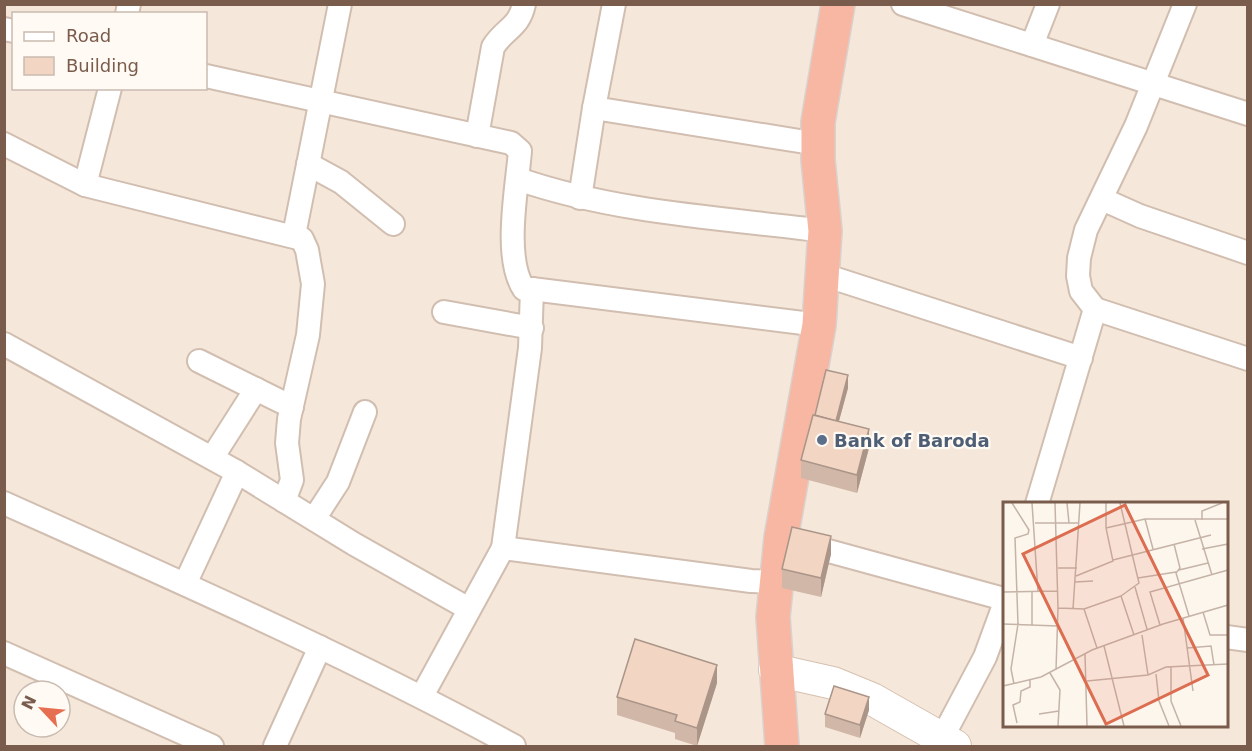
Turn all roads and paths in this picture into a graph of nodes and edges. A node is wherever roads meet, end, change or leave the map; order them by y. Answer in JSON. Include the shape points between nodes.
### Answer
{"nodes":[{"id":1,"x":340,"y":4,"type":"edge"},
{"id":2,"x":524,"y":4,"type":"edge"},
{"id":3,"x":614,"y":4,"type":"edge"},
{"id":4,"x":838,"y":4,"type":"edge"},
{"id":5,"x":903,"y":4,"type":"edge"},
{"id":6,"x":1048,"y":4,"type":"edge"},
{"id":7,"x":1185,"y":4,"type":"edge"},
{"id":8,"x":1032,"y":45,"type":"junction"},
{"id":9,"x":207,"y":76,"type":"edge"},
{"id":10,"x":1153,"y":83,"type":"junction"},
{"id":11,"x":109,"y":90,"type":"edge"},
{"id":12,"x":320,"y":102,"type":"junction"},
{"id":13,"x":594,"y":108,"type":"junction"},
{"id":14,"x":1248,"y":114,"type":"edge"},
{"id":15,"x":477,"y":136,"type":"junction"},
{"id":16,"x":4,"y":144,"type":"edge"},
{"id":17,"x":818,"y":144,"type":"junction"},
{"id":18,"x":308,"y":164,"type":"junction"},
{"id":19,"x":518,"y":179,"type":"junction"},
{"id":20,"x":85,"y":185,"type":"junction"},
{"id":21,"x":580,"y":198,"type":"junction"},
{"id":22,"x":1102,"y":199,"type":"junction"},
{"id":23,"x":393,"y":224,"type":"dead end"},
{"id":24,"x":825,"y":231,"type":"junction"},
{"id":25,"x":294,"y":235,"type":"junction"},
{"id":26,"x":1248,"y":253,"type":"edge"},
{"id":27,"x":824,"y":275,"type":"junction"},
{"id":28,"x":532,"y":289,"type":"junction"},
{"id":29,"x":1095,"y":309,"type":"junction"},
{"id":30,"x":444,"y":312,"type":"dead end"},
{"id":31,"x":819,"y":325,"type":"junction"},
{"id":32,"x":532,"y":328,"type":"junction"},
{"id":33,"x":4,"y":344,"type":"edge"},
{"id":34,"x":1081,"y":358,"type":"junction"},
{"id":35,"x":1248,"y":359,"type":"edge"},
{"id":36,"x":199,"y":361,"type":"dead end"},
{"id":37,"x":256,"y":389,"type":"junction"},
{"id":38,"x":292,"y":407,"type":"junction"},
{"id":39,"x":365,"y":412,"type":"dead end"},
{"id":40,"x":212,"y":458,"type":"junction"},
{"id":41,"x":237,"y":472,"type":"junction"},
{"id":42,"x":284,"y":501,"type":"junction"},
{"id":43,"x":1038,"y":502,"type":"edge"},
{"id":44,"x":4,"y":503,"type":"edge"},
{"id":45,"x":314,"y":519,"type":"junction"},
{"id":46,"x":781,"y":537,"type":"junction"},
{"id":47,"x":502,"y":548,"type":"junction"},
{"id":48,"x":777,"y":582,"type":"junction"},
{"id":49,"x":184,"y":584,"type":"junction"},
{"id":50,"x":1003,"y":598,"type":"edge"},
{"id":51,"x":469,"y":609,"type":"junction"},
{"id":52,"x":1003,"y":610,"type":"edge"},
{"id":53,"x":1228,"y":637,"type":"edge"},
{"id":54,"x":1248,"y":640,"type":"edge"},
{"id":55,"x":320,"y":647,"type":"junction"},
{"id":56,"x":4,"y":653,"type":"edge"},
{"id":57,"x":775,"y":670,"type":"junction"},
{"id":58,"x":422,"y":696,"type":"junction"},
{"id":59,"x":949,"y":742,"type":"edge"},
{"id":60,"x":212,"y":747,"type":"edge"},
{"id":61,"x":275,"y":747,"type":"edge"},
{"id":62,"x":514,"y":747,"type":"edge"},
{"id":63,"x":782,"y":747,"type":"edge"}],
"edges":[{"from":1,"to":12,"type":"street"},
{"from":2,"to":15,"type":"street","via":[[520,19],[493,47]]},
{"from":3,"to":13,"type":"street"},
{"from":4,"to":17,"type":"highway","via":[[821,101]]},
{"from":5,"to":8,"type":"street"},
{"from":6,"to":8,"type":"street"},
{"from":7,"to":10,"type":"street"},
{"from":8,"to":10,"type":"street"},
{"from":9,"to":12,"type":"street"},
{"from":10,"to":14,"type":"street"},
{"from":10,"to":22,"type":"street"},
{"from":11,"to":20,"type":"street"},
{"from":12,"to":15,"type":"street"},
{"from":12,"to":18,"type":"street"},
{"from":13,"to":17,"type":"street"},
{"from":13,"to":21,"type":"street"},
{"from":15,"to":19,"type":"street","via":[[511,143],[520,151]]},
{"from":16,"to":20,"type":"street"},
{"from":17,"to":24,"type":"highway"},
{"from":18,"to":23,"type":"street","via":[[341,182]]},
{"from":18,"to":25,"type":"street"},
{"from":19,"to":21,"type":"street"},
{"from":19,"to":28,"type":"street","via":[[513,244],[517,279],[524,289]]},
{"from":20,"to":25,"type":"street"},
{"from":21,"to":24,"type":"street"},
{"from":22,"to":26,"type":"street"},
{"from":22,"to":29,"type":"street","via":[[1086,230],[1079,258],[1081,291]]},
{"from":24,"to":27,"type":"highway"},
{"from":25,"to":38,"type":"street","via":[[302,239],[307,250],[313,284],[308,335]]},
{"from":27,"to":31,"type":"highway"},
{"from":27,"to":34,"type":"street"},
{"from":28,"to":31,"type":"street"},
{"from":28,"to":32,"type":"street"},
{"from":29,"to":34,"type":"street"},
{"from":29,"to":35,"type":"street"},
{"from":30,"to":32,"type":"street"},
{"from":31,"to":46,"type":"highway"},
{"from":32,"to":47,"type":"street"},
{"from":33,"to":40,"type":"street"},
{"from":34,"to":43,"type":"street"},
{"from":36,"to":37,"type":"street"},
{"from":37,"to":38,"type":"street"},
{"from":37,"to":40,"type":"street"},
{"from":38,"to":42,"type":"street","via":[[287,443],[292,480]]},
{"from":39,"to":45,"type":"street","via":[[338,482]]},
{"from":40,"to":41,"type":"street"},
{"from":41,"to":42,"type":"street"},
{"from":41,"to":49,"type":"street"},
{"from":42,"to":45,"type":"street"},
{"from":44,"to":49,"type":"street"},
{"from":45,"to":51,"type":"street"},
{"from":46,"to":48,"type":"highway"},
{"from":46,"to":50,"type":"street"},
{"from":47,"to":48,"type":"street"},
{"from":47,"to":51,"type":"street"},
{"from":48,"to":57,"type":"highway","via":[[773,617]]},
{"from":49,"to":55,"type":"street"},
{"from":51,"to":58,"type":"street"},
{"from":52,"to":59,"type":"street"},
{"from":53,"to":54,"type":"street"},
{"from":55,"to":58,"type":"street"},
{"from":55,"to":61,"type":"street"},
{"from":56,"to":60,"type":"street"},
{"from":57,"to":59,"type":"main road","via":[[833,683],[872,699]]},
{"from":57,"to":63,"type":"highway"},
{"from":58,"to":62,"type":"street"}]}
